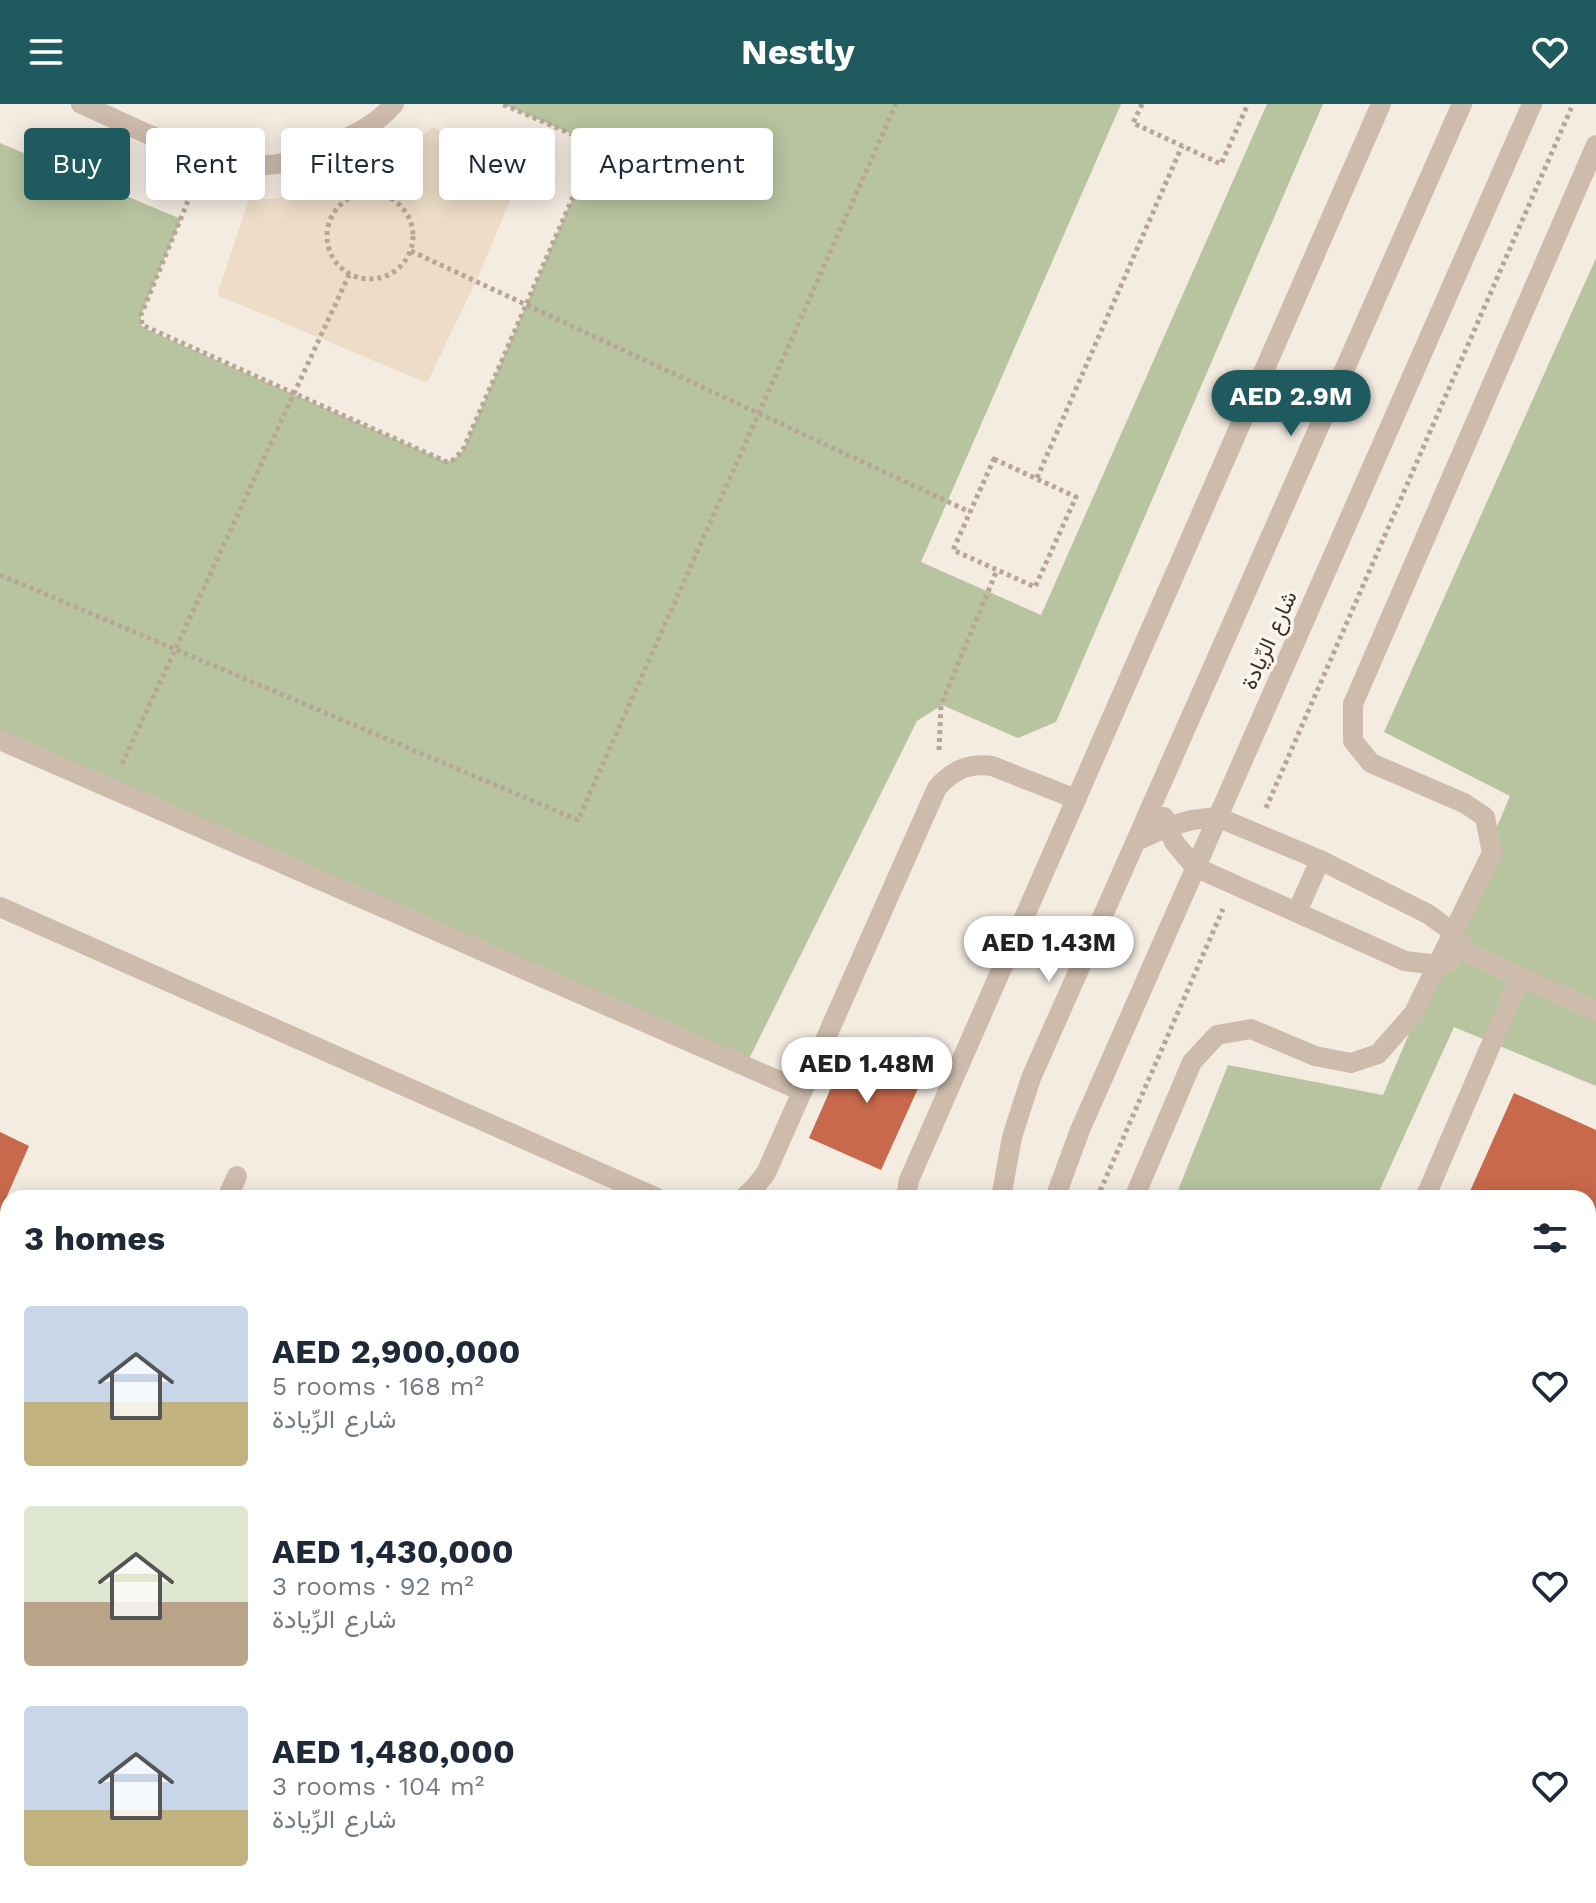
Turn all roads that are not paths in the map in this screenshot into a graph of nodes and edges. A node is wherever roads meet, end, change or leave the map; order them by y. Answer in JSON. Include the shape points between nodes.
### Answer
{"nodes":[{"id":1,"x":81,"y":104,"type":"edge"},
{"id":2,"x":394,"y":104,"type":"edge"},
{"id":3,"x":1381,"y":104,"type":"edge"},
{"id":4,"x":1462,"y":104,"type":"edge"},
{"id":5,"x":1532,"y":104,"type":"edge"},
{"id":6,"x":1596,"y":145,"type":"edge"},
{"id":7,"x":0,"y":740,"type":"edge"},
{"id":8,"x":1160,"y":789,"type":"junction"},
{"id":9,"x":1076,"y":799,"type":"junction"},
{"id":10,"x":1217,"y":817,"type":"junction"},
{"id":11,"x":1167,"y":827,"type":"junction"},
{"id":12,"x":1137,"y":841,"type":"junction"},
{"id":13,"x":1320,"y":860,"type":"junction"},
{"id":14,"x":1195,"y":867,"type":"junction"},
{"id":15,"x":0,"y":907,"type":"edge"},
{"id":16,"x":1297,"y":912,"type":"junction"},
{"id":17,"x":1454,"y":933,"type":"junction"},
{"id":18,"x":1468,"y":953,"type":"junction"},
{"id":19,"x":1439,"y":965,"type":"junction"},
{"id":20,"x":1520,"y":977,"type":"junction"},
{"id":21,"x":1596,"y":1011,"type":"edge"},
{"id":22,"x":802,"y":1091,"type":"junction"},
{"id":23,"x":237,"y":1176,"type":"dead end"},
{"id":24,"x":908,"y":1189,"type":"edge"},
{"id":25,"x":231,"y":1190,"type":"edge"},
{"id":26,"x":639,"y":1190,"type":"edge"},
{"id":27,"x":752,"y":1190,"type":"edge"},
{"id":28,"x":1002,"y":1190,"type":"edge"},
{"id":29,"x":1058,"y":1190,"type":"edge"},
{"id":30,"x":1137,"y":1190,"type":"edge"},
{"id":31,"x":1428,"y":1190,"type":"edge"}],
"edges":[{"from":1,"to":2,"type":"street","via":[[206,157],[267,165],[292,161],[380,121]]},
{"from":3,"to":9,"type":"street"},
{"from":4,"to":8,"type":"street","name":"شارع الرِّيادة"},
{"from":5,"to":10,"type":"street","name":"شارع الرِّيادة"},
{"from":6,"to":17,"type":"street","via":[[1353,704],[1353,741],[1371,763],[1485,817],[1492,853]]},
{"from":7,"to":22,"type":"street"},
{"from":8,"to":11,"type":"street"},
{"from":8,"to":12,"type":"street","name":"شارع الرِّيادة"},
{"from":9,"to":22,"type":"street","via":[[981,765],[960,768],[937,788]]},
{"from":9,"to":24,"type":"street"},
{"from":10,"to":11,"type":"street"},
{"from":10,"to":13,"type":"street"},
{"from":10,"to":14,"type":"street","name":"شارع الرِّيادة"},
{"from":11,"to":12,"type":"street"},
{"from":11,"to":14,"type":"street"},
{"from":12,"to":28,"type":"street","name":"شارع الرِّيادة","via":[[1031,1078]]},
{"from":13,"to":16,"type":"street"},
{"from":13,"to":17,"type":"street","via":[[1428,914]]},
{"from":14,"to":16,"type":"street"},
{"from":14,"to":29,"type":"street","name":"شارع الرِّيادة"},
{"from":15,"to":26,"type":"street"},
{"from":16,"to":19,"type":"street","via":[[1405,961]]},
{"from":17,"to":18,"type":"street"},
{"from":17,"to":19,"type":"street"},
{"from":18,"to":19,"type":"street"},
{"from":18,"to":20,"type":"street"},
{"from":19,"to":30,"type":"street","via":[[1414,1013],[1378,1054],[1351,1063],[1315,1056],[1251,1029],[1217,1035],[1192,1062]]},
{"from":20,"to":21,"type":"street"},
{"from":20,"to":31,"type":"street"},
{"from":22,"to":27,"type":"street","via":[[766,1173]]},
{"from":23,"to":25,"type":"street"}]}
